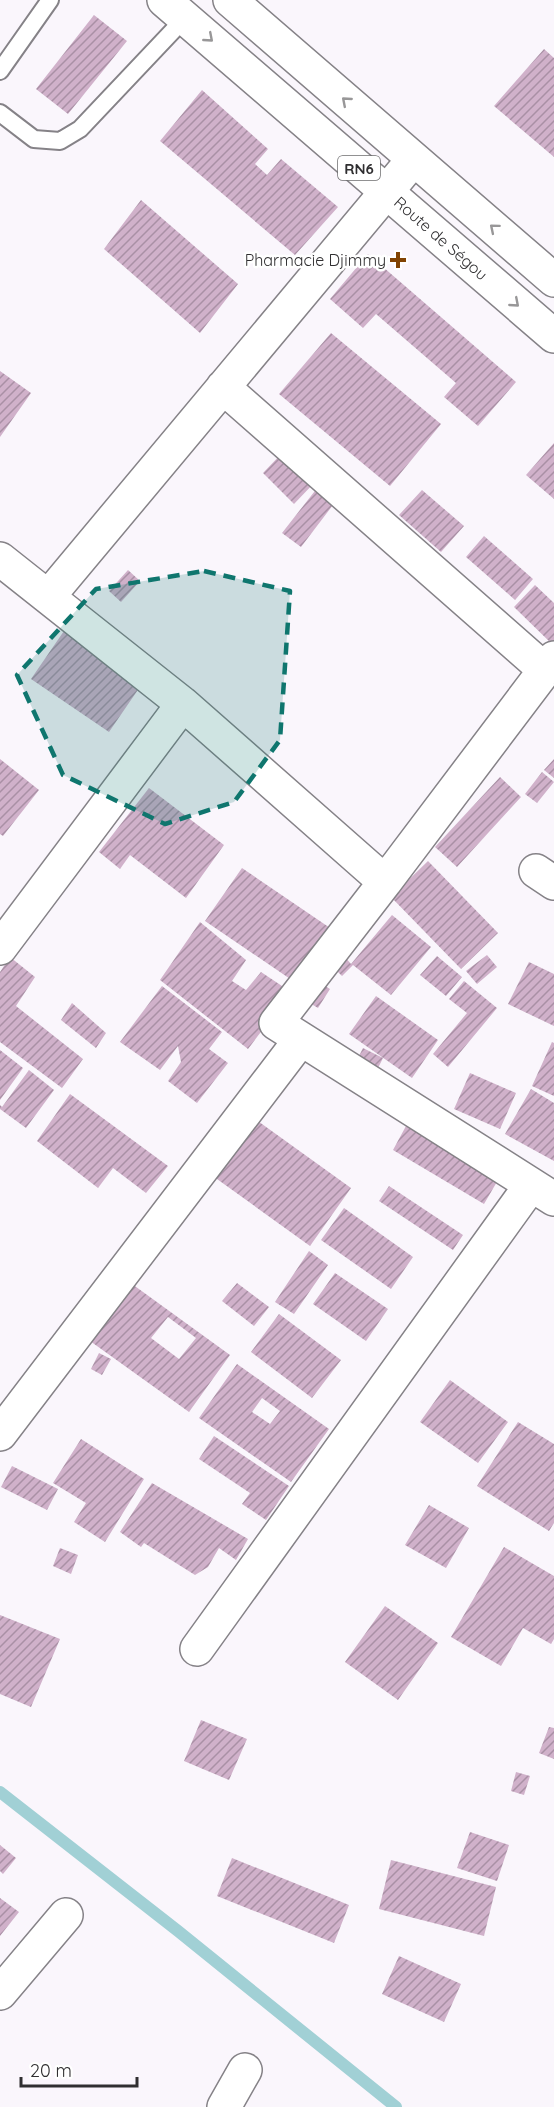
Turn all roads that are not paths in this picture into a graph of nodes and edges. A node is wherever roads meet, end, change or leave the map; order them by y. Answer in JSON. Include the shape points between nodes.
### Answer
{"nodes":[{"id":1,"x":50,"y":0,"type":"edge"},
{"id":2,"x":230,"y":0,"type":"edge"},
{"id":3,"x":174,"y":9,"type":"edge"},
{"id":4,"x":0,"y":70,"type":"edge"},
{"id":5,"x":0,"y":113,"type":"edge"},
{"id":6,"x":413,"y":160,"type":"junction"},
{"id":7,"x":387,"y":192,"type":"junction"},
{"id":8,"x":554,"y":280,"type":"edge"},
{"id":9,"x":554,"y":336,"type":"edge"},
{"id":10,"x":223,"y":387,"type":"junction"},
{"id":11,"x":0,"y":559,"type":"edge"},
{"id":12,"x":48,"y":597,"type":"junction"},
{"id":13,"x":549,"y":664,"type":"edge"},
{"id":14,"x":183,"y":704,"type":"junction"},
{"id":15,"x":385,"y":882,"type":"junction"},
{"id":16,"x":0,"y":948,"type":"edge"},
{"id":17,"x":301,"y":1039,"type":"junction"},
{"id":18,"x":542,"y":1192,"type":"edge"},
{"id":19,"x":0,"y":1434,"type":"edge"},
{"id":20,"x":197,"y":1649,"type":"dead end"},
{"id":21,"x":66,"y":1915,"type":"dead end"},
{"id":22,"x":0,"y":1993,"type":"edge"},
{"id":23,"x":245,"y":2070,"type":"dead end"},
{"id":24,"x":224,"y":2107,"type":"edge"}],
"edges":[{"from":1,"to":4,"type":"lane"},
{"from":6,"to":2,"type":"main road","number":"RN6","one_way":true},
{"from":3,"to":5,"type":"lane","via":[[80,129],[60,141],[34,139]]},
{"from":3,"to":7,"type":"main road","name":"Route de Ségou","number":"RN6","one_way":true},
{"from":6,"to":7,"type":"main road"},
{"from":8,"to":6,"type":"main road","number":"RN6","one_way":true},
{"from":7,"to":9,"type":"main road","name":"Route de Ségou","number":"RN6","one_way":true},
{"from":7,"to":10,"type":"main road"},
{"from":10,"to":12,"type":"main road"},
{"from":10,"to":13,"type":"main road"},
{"from":11,"to":12,"type":"main road"},
{"from":12,"to":14,"type":"main road"},
{"from":13,"to":15,"type":"main road"},
{"from":14,"to":15,"type":"main road"},
{"from":14,"to":16,"type":"main road"},
{"from":15,"to":17,"type":"main road","via":[[276,1023]]},
{"from":17,"to":18,"type":"main road"},
{"from":17,"to":19,"type":"main road"},
{"from":18,"to":20,"type":"main road"},
{"from":21,"to":22,"type":"main road"},
{"from":23,"to":24,"type":"main road"}]}
